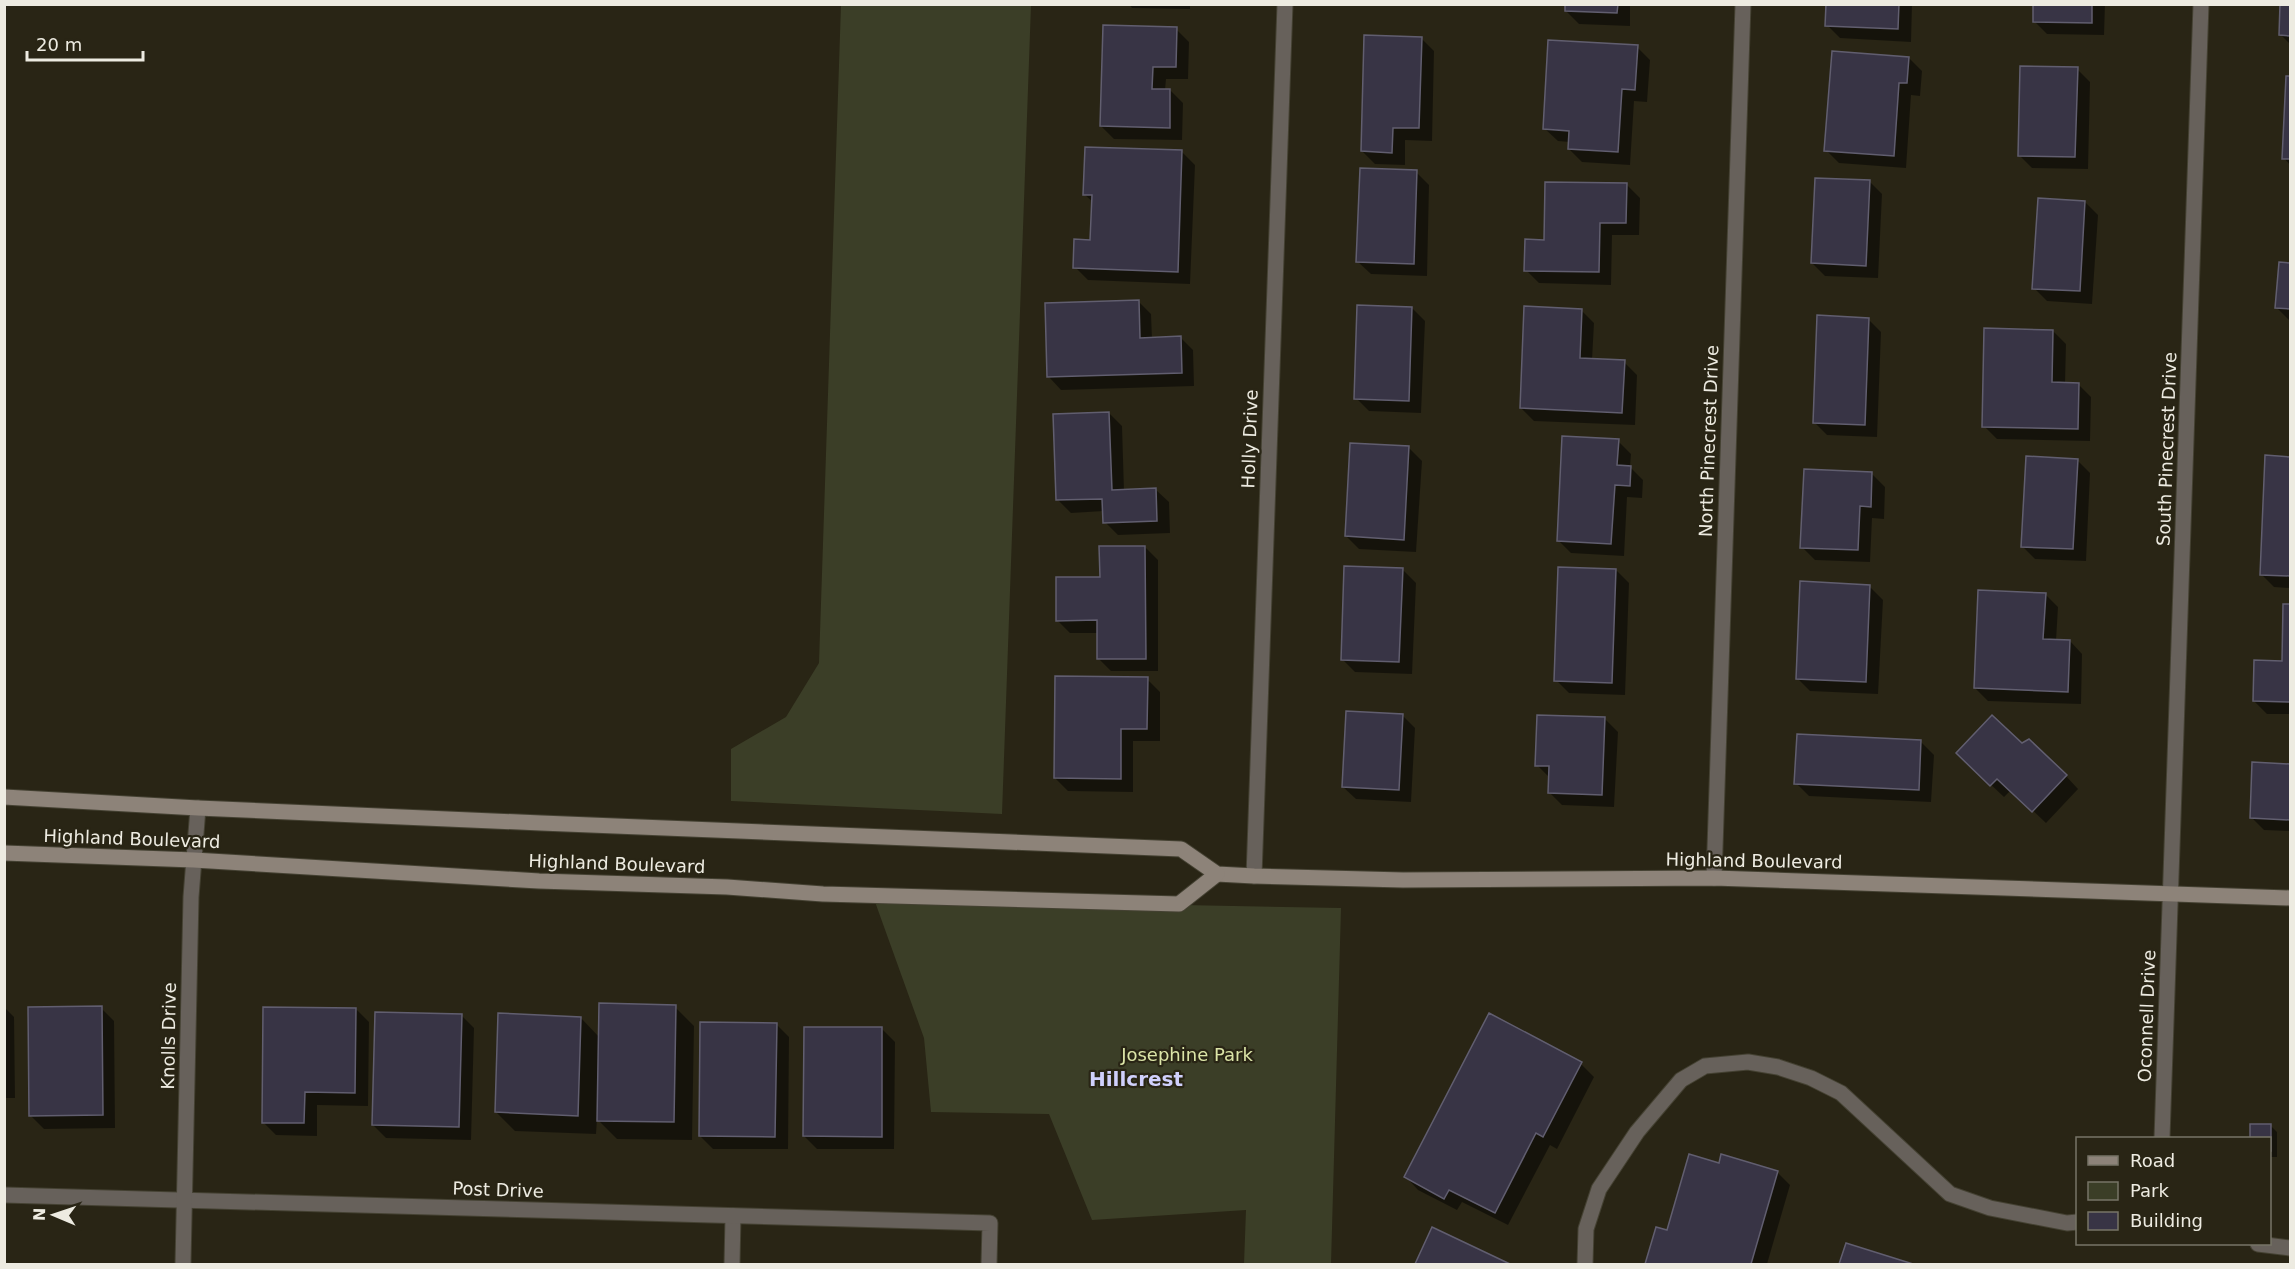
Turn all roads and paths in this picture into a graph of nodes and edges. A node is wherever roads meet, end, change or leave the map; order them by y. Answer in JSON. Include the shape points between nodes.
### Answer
{"nodes":[{"id":1,"x":1285,"y":4,"type":"edge"},
{"id":2,"x":1743,"y":4,"type":"edge"},
{"id":3,"x":2201,"y":4,"type":"edge"},
{"id":4,"x":4,"y":797,"type":"edge"},
{"id":5,"x":198,"y":808,"type":"junction"},
{"id":6,"x":4,"y":853,"type":"edge"},
{"id":7,"x":194,"y":860,"type":"junction"},
{"id":8,"x":1217,"y":874,"type":"junction"},
{"id":9,"x":1254,"y":876,"type":"junction"},
{"id":10,"x":1714,"y":878,"type":"junction"},
{"id":11,"x":2171,"y":894,"type":"junction"},
{"id":12,"x":2290,"y":898,"type":"edge"},
{"id":13,"x":2162,"y":1137,"type":"edge"},
{"id":14,"x":4,"y":1195,"type":"edge"},
{"id":15,"x":185,"y":1200,"type":"junction"},
{"id":16,"x":733,"y":1216,"type":"junction"},
{"id":17,"x":2076,"y":1222,"type":"edge"},
{"id":18,"x":2266,"y":1245,"type":"edge"},
{"id":19,"x":2290,"y":1248,"type":"edge"},
{"id":20,"x":183,"y":1264,"type":"edge"},
{"id":21,"x":732,"y":1264,"type":"edge"},
{"id":22,"x":989,"y":1264,"type":"edge"},
{"id":23,"x":1585,"y":1264,"type":"edge"}],
"edges":[{"from":1,"to":9,"type":"street","name":"Holly Drive"},
{"from":2,"to":10,"type":"street","name":"North Pinecrest Drive"},
{"from":3,"to":11,"type":"street","name":"South Pinecrest Drive"},
{"from":4,"to":5,"type":"main road","name":"Highland Boulevard"},
{"from":5,"to":7,"type":"street","name":"Knolls Drive"},
{"from":5,"to":8,"type":"main road","name":"Highland Boulevard","via":[[1181,849]]},
{"from":6,"to":7,"type":"main road","name":"Highland Boulevard"},
{"from":7,"to":8,"type":"main road","name":"Highland Boulevard","via":[[823,894],[1179,904]]},
{"from":7,"to":15,"type":"street","name":"Knolls Drive"},
{"from":8,"to":9,"type":"main road","name":"Highland Boulevard"},
{"from":9,"to":10,"type":"main road","name":"Highland Boulevard","via":[[1402,880]]},
{"from":10,"to":11,"type":"main road","name":"Highland Boulevard"},
{"from":11,"to":12,"type":"main road","name":"Highland Boulevard"},
{"from":11,"to":13,"type":"street","name":"Oconnell Drive"},
{"from":14,"to":15,"type":"street","name":"Post Drive"},
{"from":15,"to":16,"type":"street","name":"Post Drive"},
{"from":15,"to":20,"type":"street","name":"Knolls Drive"},
{"from":16,"to":21,"type":"street"},
{"from":16,"to":22,"type":"street","name":"Post Drive","via":[[990,1223]]},
{"from":17,"to":23,"type":"street","via":[[2067,1224],[1989,1208],[1950,1194],[1841,1093],[1811,1078],[1748,1062],[1705,1066],[1681,1080],[1637,1132],[1599,1189],[1586,1229]]},
{"from":18,"to":19,"type":"street"}]}
